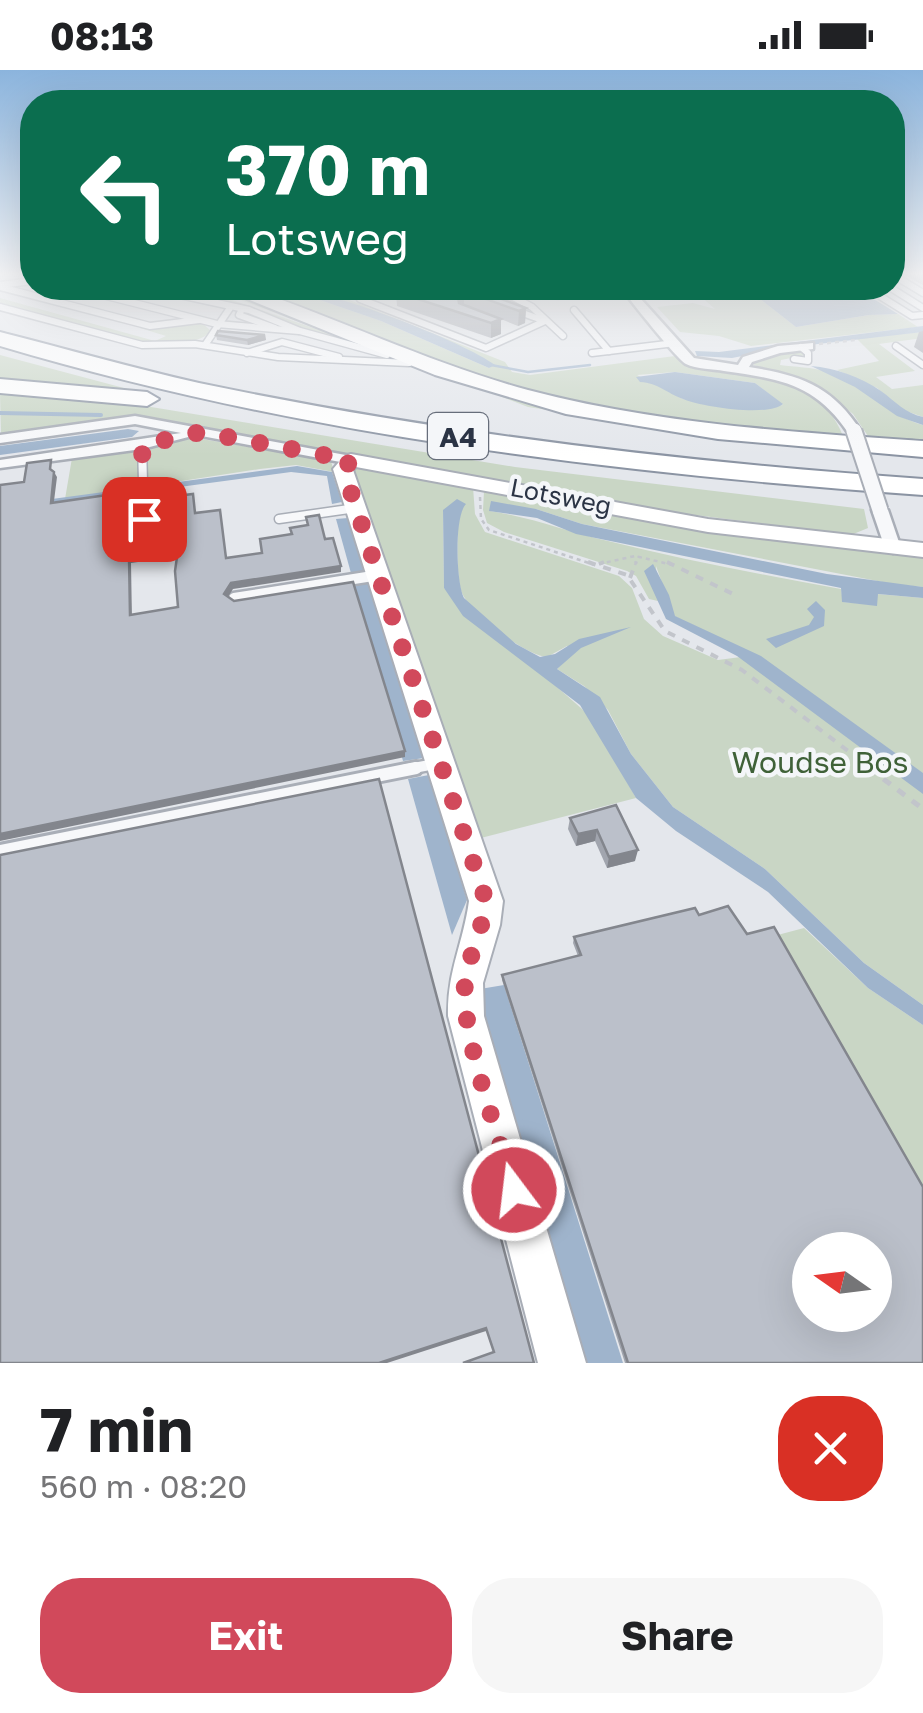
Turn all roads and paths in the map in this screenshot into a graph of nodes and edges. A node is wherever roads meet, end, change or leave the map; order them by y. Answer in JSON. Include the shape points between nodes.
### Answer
{"nodes":[{"id":1,"x":56,"y":334,"type":"edge"},
{"id":2,"x":103,"y":334,"type":"edge"},
{"id":3,"x":214,"y":334,"type":"edge"},
{"id":4,"x":311,"y":334,"type":"edge"},
{"id":5,"x":338,"y":334,"type":"edge"},
{"id":6,"x":451,"y":334,"type":"edge"},
{"id":7,"x":515,"y":334,"type":"edge"},
{"id":8,"x":595,"y":334,"type":"edge"},
{"id":9,"x":668,"y":334,"type":"edge"},
{"id":10,"x":0,"y":339,"type":"edge"},
{"id":11,"x":856,"y":340,"type":"dead end"},
{"id":12,"x":675,"y":343,"type":"junction"},
{"id":13,"x":205,"y":345,"type":"junction"},
{"id":14,"x":896,"y":346,"type":"dead end"},
{"id":15,"x":609,"y":351,"type":"junction"},
{"id":16,"x":801,"y":351,"type":"joint"},
{"id":17,"x":0,"y":352,"type":"edge"},
{"id":18,"x":592,"y":353,"type":"dead end"},
{"id":19,"x":244,"y":354,"type":"junction"},
{"id":20,"x":354,"y":362,"type":"junction"},
{"id":21,"x":409,"y":363,"type":"junction"},
{"id":22,"x":923,"y":365,"type":"edge"},
{"id":23,"x":743,"y":368,"type":"junction"},
{"id":24,"x":0,"y":386,"type":"edge"},
{"id":25,"x":313,"y":430,"type":"junction"},
{"id":26,"x":201,"y":432,"type":"junction"},
{"id":27,"x":852,"y":437,"type":"junction"},
{"id":28,"x":0,"y":439,"type":"edge"},
{"id":29,"x":142,"y":445,"type":"junction"},
{"id":30,"x":923,"y":450,"type":"edge"},
{"id":31,"x":351,"y":460,"type":"junction"},
{"id":32,"x":0,"y":464,"type":"edge"},
{"id":33,"x":923,"y":466,"type":"edge"},
{"id":34,"x":473,"y":480,"type":"junction"},
{"id":35,"x":923,"y":487,"type":"edge"},
{"id":36,"x":444,"y":488,"type":"dead end"},
{"id":37,"x":923,"y":504,"type":"edge"},
{"id":38,"x":356,"y":508,"type":"junction"},
{"id":39,"x":144,"y":519,"type":"edge"},
{"id":40,"x":279,"y":519,"type":"dead end"},
{"id":41,"x":893,"y":548,"type":"junction"},
{"id":42,"x":923,"y":550,"type":"edge"},
{"id":43,"x":639,"y":556,"type":"junction"},
{"id":44,"x":598,"y":564,"type":"junction"},
{"id":45,"x":377,"y":575,"type":"junction"},
{"id":46,"x":630,"y":578,"type":"junction"},
{"id":47,"x":733,"y":594,"type":"dead end"},
{"id":48,"x":234,"y":598,"type":"edge"},
{"id":49,"x":441,"y":763,"type":"junction"},
{"id":50,"x":923,"y":809,"type":"edge"},
{"id":51,"x":0,"y":851,"type":"edge"},
{"id":52,"x":562,"y":1363,"type":"edge"}],
"edges":[{"from":1,"to":33,"type":"highway","number":"A4","via":[[338,397],[630,440]]},
{"from":2,"to":13,"type":"lane","number":"A4","via":[[142,345]]},
{"from":3,"to":13,"type":"lane"},
{"from":4,"to":21,"type":"lane","number":"A4"},
{"from":5,"to":27,"type":"highway","number":"A4","via":[[546,402],[674,425]]},
{"from":6,"to":7,"type":"lane","via":[[486,348]]},
{"from":8,"to":15,"type":"lane"},
{"from":9,"to":12,"type":"street"},
{"from":10,"to":35,"type":"highway","number":"A4","via":[[194,389],[494,442]]},
{"from":11,"to":16,"type":"path"},
{"from":12,"to":15,"type":"lane"},
{"from":12,"to":23,"type":"street","via":[[690,362]]},
{"from":13,"to":19,"type":"lane","number":"A4"},
{"from":14,"to":22,"type":"lane"},
{"from":15,"to":18,"type":"lane"},
{"from":16,"to":23,"type":"street","via":[[746,360]]},
{"from":17,"to":25,"type":"highway","number":"A4"},
{"from":19,"to":20,"type":"lane","number":"A4"},
{"from":19,"to":20,"type":"lane","number":"A4","via":[[268,341],[297,343]]},
{"from":20,"to":21,"type":"lane","number":"A4"},
{"from":21,"to":27,"type":"highway","number":"A4","via":[[518,406],[577,420],[805,444]]},
{"from":23,"to":27,"type":"street","via":[[823,395],[846,416]]},
{"from":24,"to":25,"type":"highway","number":"A4","via":[[116,395]]},
{"from":25,"to":37,"type":"highway","number":"A4","via":[[600,473]]},
{"from":26,"to":28,"type":"street","name":"Lotsweg","via":[[135,420]]},
{"from":26,"to":29,"type":"street","name":"Lotsweg"},
{"from":26,"to":31,"type":"street","name":"Lotsweg"},
{"from":27,"to":30,"type":"highway","number":"A4"},
{"from":27,"to":41,"type":"street","bridge":true},
{"from":29,"to":32,"type":"street","name":"Lotsweg"},
{"from":29,"to":39,"type":"lane"},
{"from":31,"to":34,"type":"street","name":"Lotsweg"},
{"from":31,"to":38,"type":"street","via":[[344,469]]},
{"from":34,"to":36,"type":"lane"},
{"from":34,"to":41,"type":"street","name":"Lotsweg"},
{"from":34,"to":44,"type":"path","via":[[489,530]]},
{"from":38,"to":40,"type":"lane"},
{"from":38,"to":45,"type":"street"},
{"from":41,"to":42,"type":"street","name":"Lotsweg"},
{"from":43,"to":44,"type":"path"},
{"from":43,"to":46,"type":"path"},
{"from":43,"to":47,"type":"path","via":[[665,559]]},
{"from":44,"to":46,"type":"path"},
{"from":45,"to":48,"type":"lane"},
{"from":45,"to":49,"type":"street"},
{"from":46,"to":50,"type":"path","via":[[665,631],[742,670]]},
{"from":49,"to":51,"type":"lane"},
{"from":49,"to":52,"type":"street","via":[[486,901],[465,983],[466,1016]]}]}
